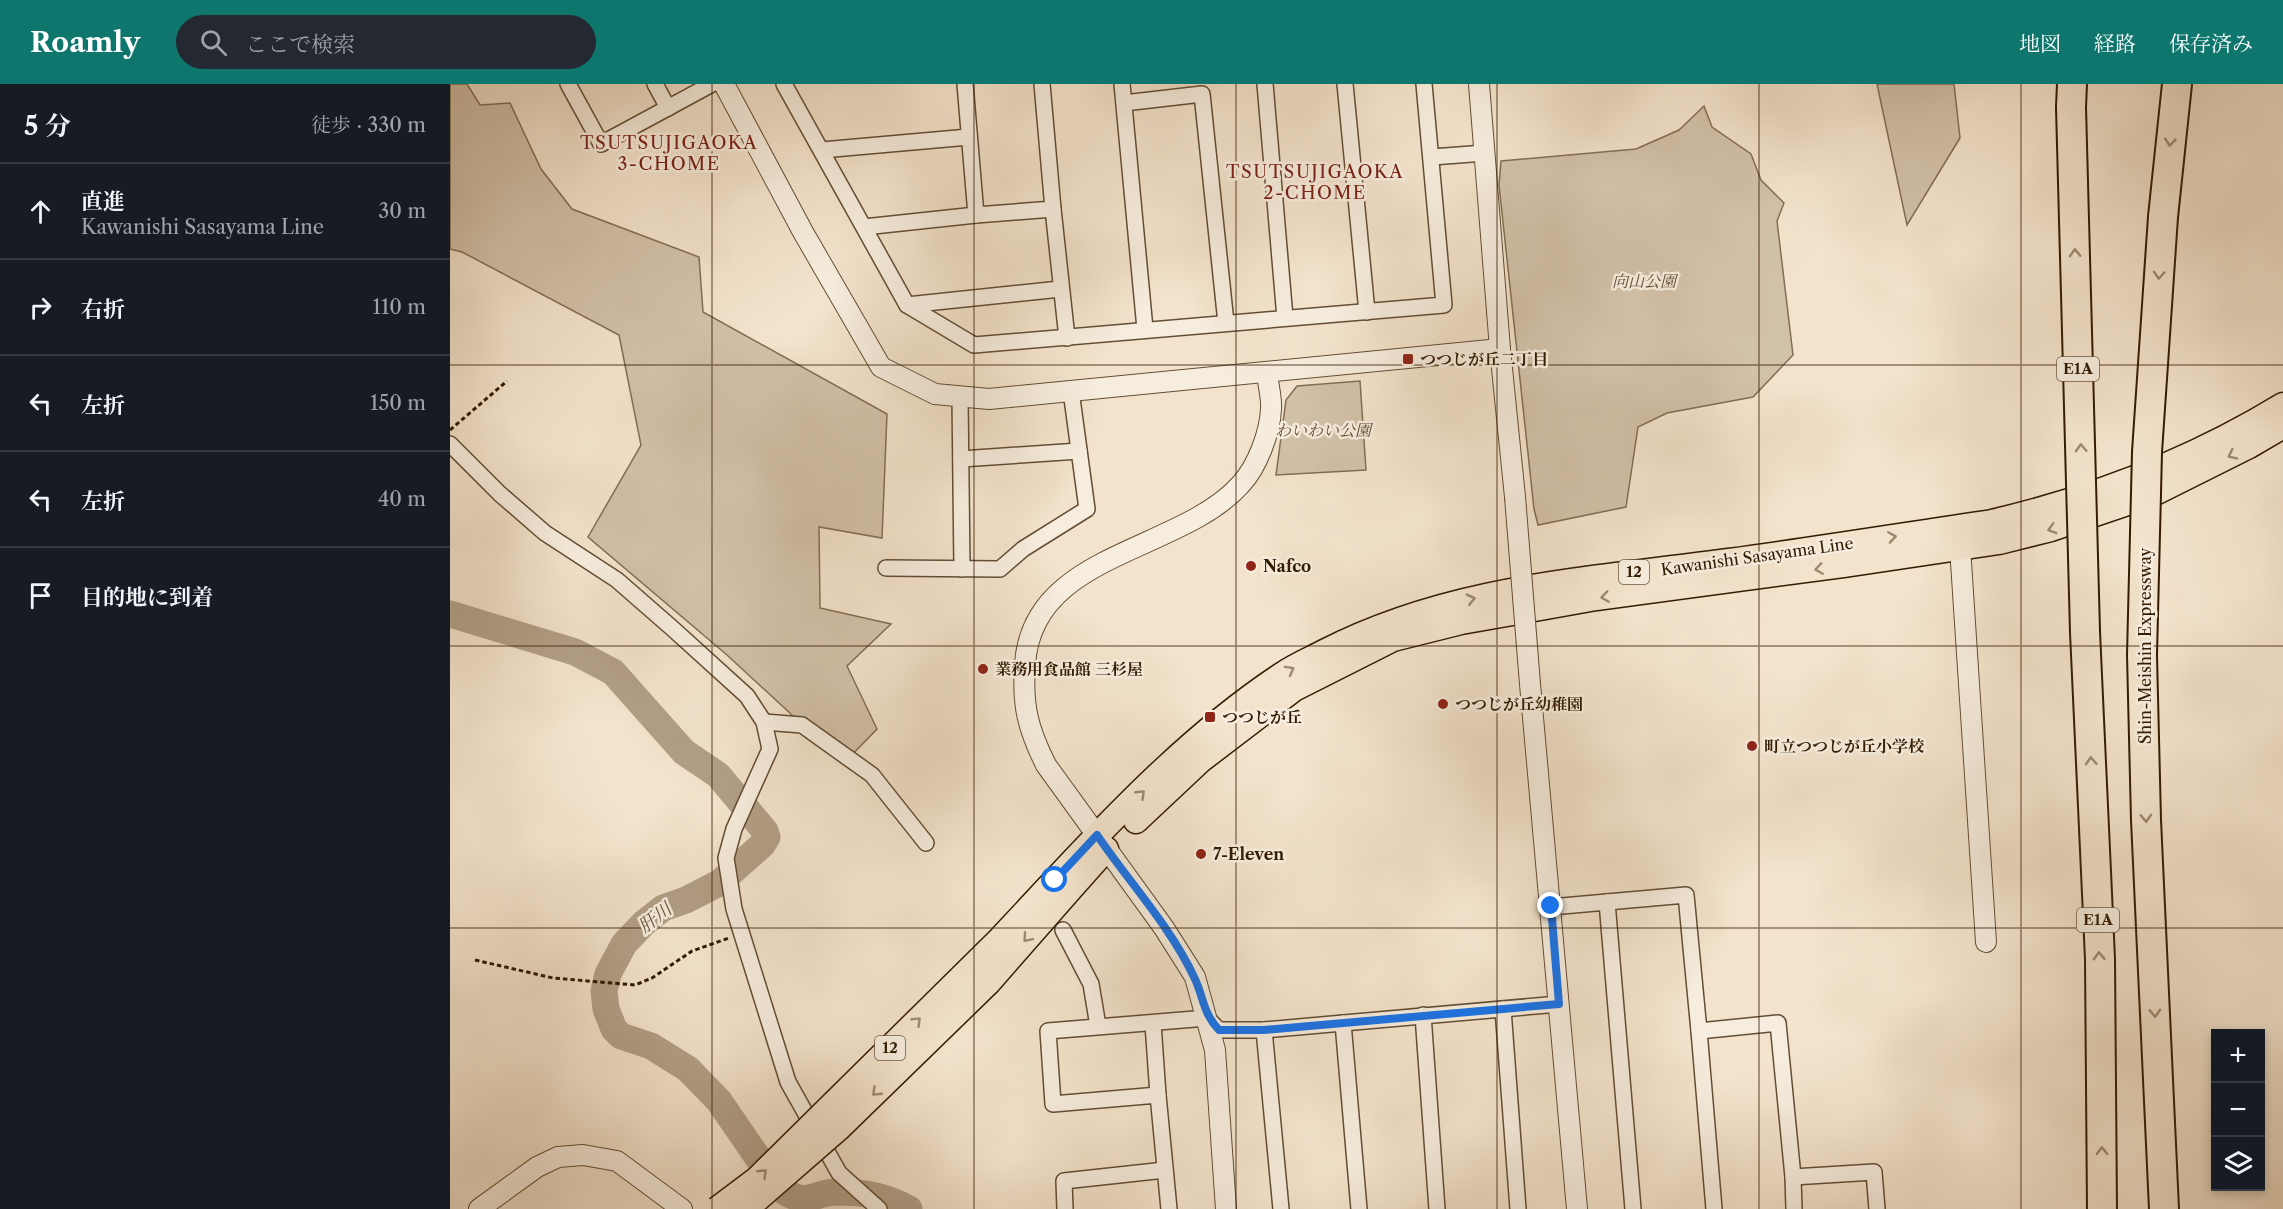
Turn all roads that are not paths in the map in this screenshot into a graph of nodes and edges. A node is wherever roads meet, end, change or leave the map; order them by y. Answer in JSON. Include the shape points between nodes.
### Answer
{"nodes":[{"id":1,"x":568,"y":84,"type":"edge"},
{"id":2,"x":655,"y":84,"type":"edge"},
{"id":3,"x":712,"y":84,"type":"edge"},
{"id":4,"x":724,"y":84,"type":"edge"},
{"id":5,"x":784,"y":84,"type":"edge"},
{"id":6,"x":964,"y":84,"type":"edge"},
{"id":7,"x":1042,"y":84,"type":"edge"},
{"id":8,"x":1122,"y":84,"type":"edge"},
{"id":9,"x":1265,"y":84,"type":"edge"},
{"id":10,"x":1345,"y":84,"type":"edge"},
{"id":11,"x":1424,"y":84,"type":"edge"},
{"id":12,"x":1479,"y":84,"type":"edge"},
{"id":13,"x":2177,"y":84,"type":"edge"},
{"id":14,"x":2072,"y":96,"type":"edge"},
{"id":15,"x":1124,"y":103,"type":"junction"},
{"id":16,"x":668,"y":108,"type":"junction"},
{"id":17,"x":969,"y":137,"type":"junction"},
{"id":18,"x":822,"y":150,"type":"junction"},
{"id":19,"x":1485,"y":153,"type":"junction"},
{"id":20,"x":1432,"y":157,"type":"junction"},
{"id":21,"x":1053,"y":209,"type":"junction"},
{"id":22,"x":976,"y":214,"type":"junction"},
{"id":23,"x":864,"y":227,"type":"junction"},
{"id":24,"x":1060,"y":289,"type":"junction"},
{"id":25,"x":907,"y":305,"type":"junction"},
{"id":26,"x":1367,"y":312,"type":"junction"},
{"id":27,"x":1285,"y":318,"type":"junction"},
{"id":28,"x":1226,"y":323,"type":"junction"},
{"id":29,"x":1145,"y":329,"type":"junction"},
{"id":30,"x":1066,"y":338,"type":"junction"},
{"id":31,"x":1500,"y":350,"type":"junction"},
{"id":32,"x":1267,"y":373,"type":"junction"},
{"id":33,"x":1071,"y":391,"type":"junction"},
{"id":34,"x":960,"y":398,"type":"junction"},
{"id":35,"x":2283,"y":405,"type":"edge"},
{"id":36,"x":2283,"y":426,"type":"edge"},
{"id":37,"x":450,"y":444,"type":"edge"},
{"id":38,"x":1079,"y":451,"type":"junction"},
{"id":39,"x":961,"y":459,"type":"junction"},
{"id":40,"x":1960,"y":547,"type":"junction"},
{"id":41,"x":886,"y":568,"type":"dead end"},
{"id":42,"x":962,"y":569,"type":"junction"},
{"id":43,"x":764,"y":722,"type":"junction"},
{"id":44,"x":1102,"y":842,"type":"junction"},
{"id":45,"x":926,"y":843,"type":"dead end"},
{"id":46,"x":1061,"y":887,"type":"junction"},
{"id":47,"x":1607,"y":902,"type":"junction"},
{"id":48,"x":1551,"y":906,"type":"junction"},
{"id":49,"x":1063,"y":930,"type":"dead end"},
{"id":50,"x":1986,"y":942,"type":"dead end"},
{"id":51,"x":1559,"y":1004,"type":"junction"},
{"id":52,"x":1503,"y":1009,"type":"junction"},
{"id":53,"x":1423,"y":1015,"type":"junction"},
{"id":54,"x":1207,"y":1018,"type":"junction"},
{"id":55,"x":1343,"y":1023,"type":"junction"},
{"id":56,"x":1153,"y":1024,"type":"junction"},
{"id":57,"x":1098,"y":1026,"type":"junction"},
{"id":58,"x":1264,"y":1030,"type":"junction"},
{"id":59,"x":1699,"y":1031,"type":"junction"},
{"id":60,"x":1158,"y":1095,"type":"junction"},
{"id":61,"x":1165,"y":1170,"type":"junction"},
{"id":62,"x":1793,"y":1177,"type":"junction"},
{"id":63,"x":479,"y":1209,"type":"edge"},
{"id":64,"x":682,"y":1209,"type":"edge"},
{"id":65,"x":717,"y":1209,"type":"edge"},
{"id":66,"x":746,"y":1209,"type":"edge"},
{"id":67,"x":879,"y":1209,"type":"edge"},
{"id":68,"x":1065,"y":1209,"type":"edge"},
{"id":69,"x":1169,"y":1209,"type":"edge"},
{"id":70,"x":1226,"y":1209,"type":"edge"},
{"id":71,"x":1281,"y":1209,"type":"edge"},
{"id":72,"x":1359,"y":1209,"type":"edge"},
{"id":73,"x":1437,"y":1209,"type":"edge"},
{"id":74,"x":1518,"y":1209,"type":"edge"},
{"id":75,"x":1577,"y":1209,"type":"edge"},
{"id":76,"x":1633,"y":1209,"type":"edge"},
{"id":77,"x":1714,"y":1209,"type":"edge"},
{"id":78,"x":1794,"y":1209,"type":"edge"},
{"id":79,"x":1877,"y":1209,"type":"edge"},
{"id":80,"x":2102,"y":1209,"type":"edge"},
{"id":81,"x":2164,"y":1209,"type":"edge"}],
"edges":[{"from":1,"to":16,"type":"street","via":[[601,144]]},
{"from":2,"to":16,"type":"street"},
{"from":3,"to":16,"type":"street"},
{"from":4,"to":34,"type":"street","via":[[881,367],[935,394]]},
{"from":5,"to":18,"type":"street"},
{"from":6,"to":17,"type":"street"},
{"from":7,"to":21,"type":"street"},
{"from":8,"to":15,"type":"street"},
{"from":9,"to":27,"type":"street"},
{"from":10,"to":26,"type":"street"},
{"from":11,"to":20,"type":"street"},
{"from":12,"to":19,"type":"street"},
{"from":13,"to":81,"type":"highway","name":"Shin-Meishin Expressway","one_way":true,"bridge":true,"via":[[2163,217],[2147,452],[2142,655]]},
{"from":80,"to":14,"type":"highway","number":"E1A","one_way":true,"bridge":true,"via":[[2100,959],[2085,632]]},
{"from":15,"to":28,"type":"street","via":[[1202,94]]},
{"from":15,"to":29,"type":"street"},
{"from":17,"to":18,"type":"street"},
{"from":17,"to":22,"type":"street"},
{"from":18,"to":23,"type":"street"},
{"from":19,"to":20,"type":"street"},
{"from":19,"to":31,"type":"street"},
{"from":20,"to":26,"type":"street","via":[[1444,305]]},
{"from":21,"to":22,"type":"street"},
{"from":21,"to":24,"type":"street"},
{"from":22,"to":23,"type":"street"},
{"from":23,"to":25,"type":"street"},
{"from":24,"to":25,"type":"street"},
{"from":24,"to":30,"type":"street"},
{"from":25,"to":30,"type":"street","via":[[974,345]]},
{"from":26,"to":27,"type":"street"},
{"from":27,"to":28,"type":"street"},
{"from":28,"to":29,"type":"street"},
{"from":29,"to":30,"type":"street"},
{"from":31,"to":32,"type":"street"},
{"from":31,"to":48,"type":"street","bridge":true},
{"from":32,"to":33,"type":"street"},
{"from":32,"to":44,"type":"street","via":[[1271,409],[1265,438],[1242,484],[1215,507],[1081,575],[1048,604],[1034,628],[1025,656],[1023,698],[1031,735],[1046,765]]},
{"from":33,"to":34,"type":"street"},
{"from":33,"to":38,"type":"street"},
{"from":34,"to":39,"type":"street"},
{"from":44,"to":35,"type":"main road","name":"Kawanishi Sasayama Line","number":"12","one_way":true,"via":[[1183,753],[1231,713],[1284,673],[1366,630],[1441,606],[1541,584],[1740,560],[2035,512],[2125,482],[2235,434]]},
{"from":36,"to":40,"type":"main road","name":"Kawanishi Sasayama Line","number":"12","one_way":true,"via":[[2151,495],[2051,530]]},
{"from":37,"to":43,"type":"street","via":[[545,532],[617,580],[672,628],[747,696]]},
{"from":38,"to":39,"type":"street"},
{"from":38,"to":42,"type":"street","via":[[1087,509],[1023,549],[1000,569]]},
{"from":39,"to":42,"type":"street"},
{"from":40,"to":44,"type":"main road","name":"Kawanishi Sasayama Line","number":"12","one_way":true,"via":[[1596,598],[1461,622],[1393,639],[1294,689]]},
{"from":40,"to":50,"type":"street"},
{"from":41,"to":42,"type":"street"},
{"from":43,"to":45,"type":"street","via":[[802,725],[872,775]]},
{"from":43,"to":67,"type":"street","via":[[770,749],[734,829],[726,858],[734,909],[788,1082],[839,1173]]},
{"from":44,"to":46,"type":"main road","name":"Kawanishi Sasayama Line","number":"12"},
{"from":44,"to":54,"type":"street","via":[[1195,977]]},
{"from":65,"to":46,"type":"main road","name":"Kawanishi Sasayama Line","number":"12","one_way":true,"bridge":true,"via":[[757,1179],[1000,939]]},
{"from":46,"to":66,"type":"main road","name":"Kawanishi Sasayama Line","number":"12","one_way":true,"bridge":true,"via":[[988,983],[839,1128]]},
{"from":47,"to":48,"type":"street"},
{"from":47,"to":59,"type":"street","via":[[1686,895]]},
{"from":47,"to":76,"type":"street"},
{"from":48,"to":51,"type":"street"},
{"from":49,"to":57,"type":"street","via":[[1091,984]]},
{"from":51,"to":52,"type":"street"},
{"from":51,"to":75,"type":"street"},
{"from":52,"to":53,"type":"street"},
{"from":52,"to":74,"type":"street"},
{"from":53,"to":55,"type":"street"},
{"from":53,"to":73,"type":"street"},
{"from":54,"to":56,"type":"street"},
{"from":54,"to":58,"type":"street","via":[[1219,1030]]},
{"from":54,"to":70,"type":"street","via":[[1215,1050]]},
{"from":55,"to":58,"type":"street"},
{"from":55,"to":72,"type":"street"},
{"from":56,"to":57,"type":"street"},
{"from":56,"to":60,"type":"street"},
{"from":57,"to":60,"type":"street","via":[[1048,1031],[1053,1104]]},
{"from":58,"to":71,"type":"street"},
{"from":59,"to":62,"type":"street","via":[[1778,1023]]},
{"from":59,"to":77,"type":"street"},
{"from":60,"to":61,"type":"street"},
{"from":61,"to":68,"type":"street","via":[[1064,1181]]},
{"from":61,"to":69,"type":"street"},
{"from":62,"to":78,"type":"street"},
{"from":62,"to":79,"type":"street","via":[[1874,1172]]},
{"from":63,"to":64,"type":"street","via":[[537,1167],[558,1157],[583,1155],[617,1161]]}]}
